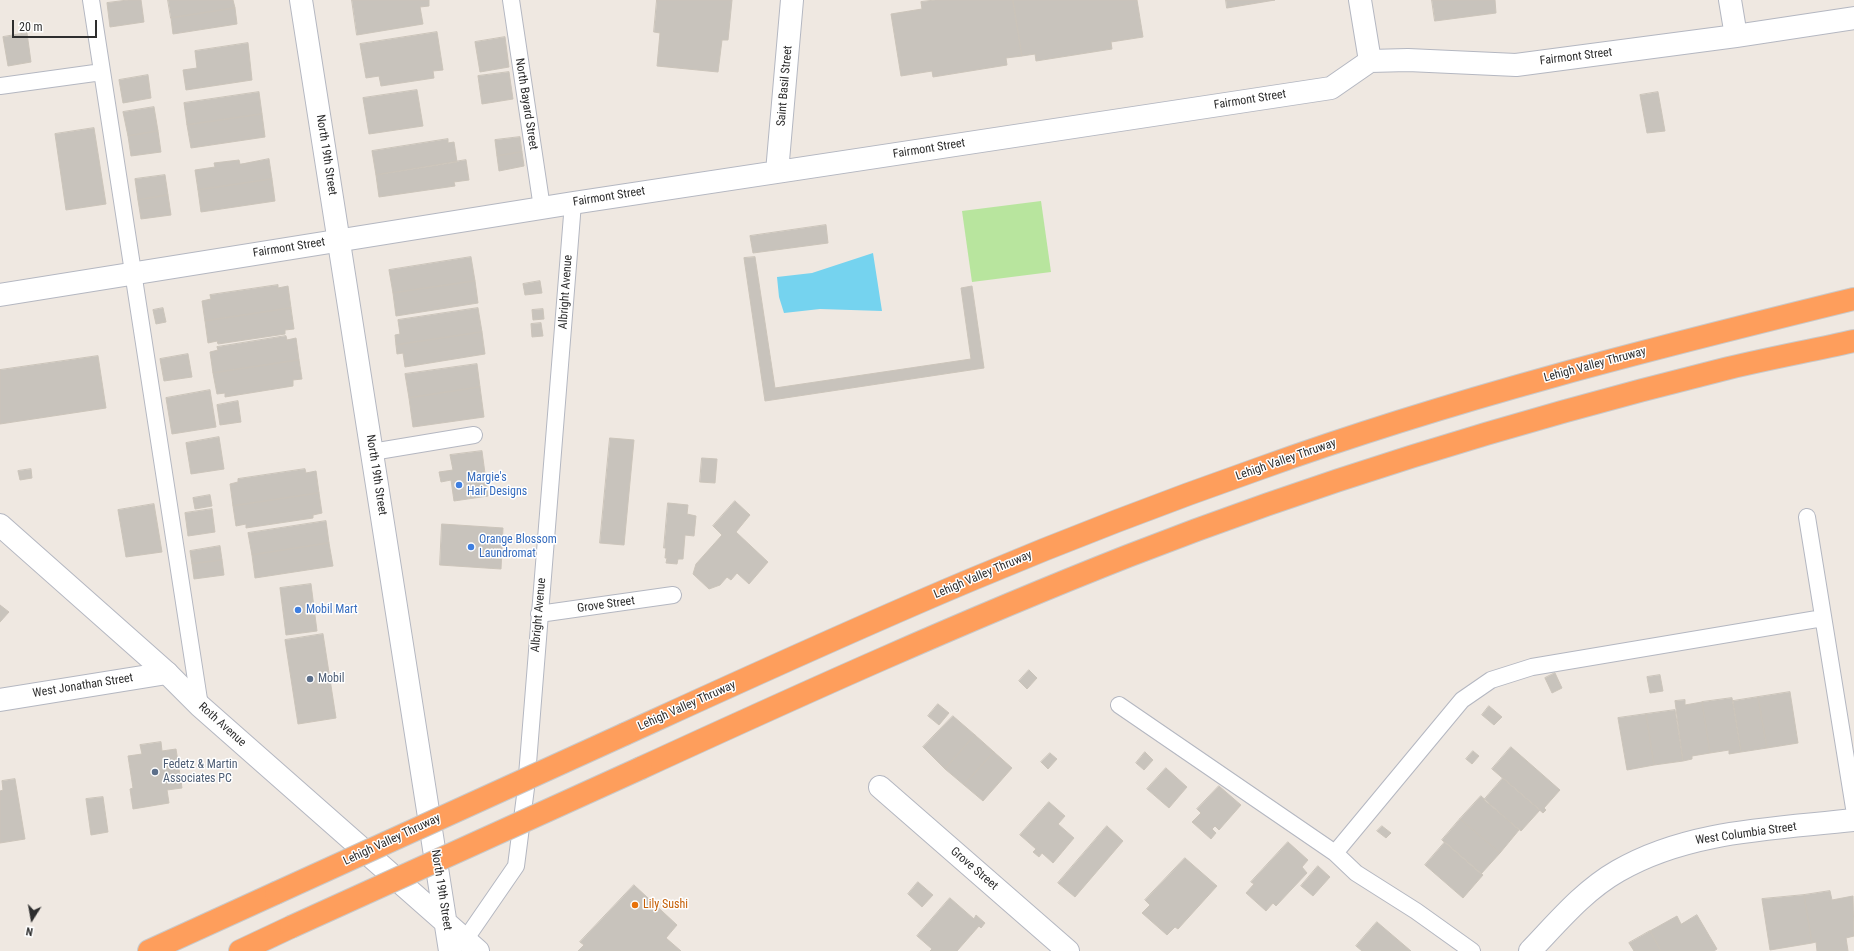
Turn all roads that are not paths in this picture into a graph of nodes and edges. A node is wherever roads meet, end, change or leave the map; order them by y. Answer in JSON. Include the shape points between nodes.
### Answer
{"nodes":[{"id":1,"x":91,"y":0,"type":"edge"},
{"id":2,"x":301,"y":0,"type":"edge"},
{"id":3,"x":510,"y":0,"type":"edge"},
{"id":4,"x":792,"y":0,"type":"edge"},
{"id":5,"x":1360,"y":0,"type":"edge"},
{"id":6,"x":1730,"y":0,"type":"edge"},
{"id":7,"x":1854,"y":18,"type":"edge"},
{"id":8,"x":1736,"y":36,"type":"junction"},
{"id":9,"x":1370,"y":61,"type":"junction"},
{"id":10,"x":102,"y":72,"type":"junction"},
{"id":11,"x":0,"y":86,"type":"edge"},
{"id":12,"x":777,"y":172,"type":"junction"},
{"id":13,"x":573,"y":203,"type":"junction"},
{"id":14,"x":542,"y":208,"type":"junction"},
{"id":15,"x":339,"y":240,"type":"junction"},
{"id":16,"x":133,"y":273,"type":"junction"},
{"id":17,"x":0,"y":295,"type":"edge"},
{"id":18,"x":1854,"y":299,"type":"edge"},
{"id":19,"x":1854,"y":341,"type":"edge"},
{"id":20,"x":474,"y":435,"type":"dead end"},
{"id":21,"x":372,"y":452,"type":"junction"},
{"id":22,"x":1807,"y":517,"type":"dead end"},
{"id":23,"x":0,"y":525,"type":"edge"},
{"id":24,"x":673,"y":595,"type":"dead end"},
{"id":25,"x":539,"y":614,"type":"junction"},
{"id":26,"x":1823,"y":618,"type":"junction"},
{"id":27,"x":166,"y":673,"type":"junction"},
{"id":28,"x":0,"y":700,"type":"edge"},
{"id":29,"x":1119,"y":705,"type":"dead end"},
{"id":30,"x":200,"y":706,"type":"junction"},
{"id":31,"x":880,"y":787,"type":"dead end"},
{"id":32,"x":1854,"y":808,"type":"edge"},
{"id":33,"x":1854,"y":820,"type":"edge"},
{"id":34,"x":1335,"y":853,"type":"junction"},
{"id":35,"x":445,"y":922,"type":"junction"},
{"id":36,"x":464,"y":947,"type":"edge"},
{"id":37,"x":149,"y":951,"type":"edge"},
{"id":38,"x":240,"y":951,"type":"edge"},
{"id":39,"x":1068,"y":951,"type":"edge"},
{"id":40,"x":1472,"y":951,"type":"edge"},
{"id":41,"x":1530,"y":951,"type":"edge"}],
"edges":[{"from":1,"to":10,"type":"lane"},
{"from":2,"to":15,"type":"street","name":"North 19th Street"},
{"from":3,"to":14,"type":"lane","name":"North Bayard Street"},
{"from":4,"to":12,"type":"street","name":"Saint Basil Street"},
{"from":5,"to":9,"type":"street"},
{"from":6,"to":8,"type":"street"},
{"from":7,"to":8,"type":"street","name":"Fairmont Street"},
{"from":8,"to":9,"type":"street","name":"Fairmont Street","via":[[1516,65],[1408,60]]},
{"from":9,"to":12,"type":"street","name":"Fairmont Street","via":[[1331,88]]},
{"from":10,"to":11,"type":"lane"},
{"from":10,"to":16,"type":"lane"},
{"from":12,"to":13,"type":"street","name":"Fairmont Street"},
{"from":13,"to":14,"type":"street","name":"Fairmont Street"},
{"from":13,"to":25,"type":"lane","name":"Albright Avenue"},
{"from":14,"to":15,"type":"street","name":"Fairmont Street"},
{"from":15,"to":16,"type":"street","name":"Fairmont Street"},
{"from":15,"to":21,"type":"street","name":"North 19th Street"},
{"from":16,"to":17,"type":"street","name":"Fairmont Street"},
{"from":16,"to":30,"type":"lane"},
{"from":18,"to":37,"type":"highway","name":"Lehigh Valley Thruway","bridge":true,"via":[[1562,373],[1412,417],[1117,520],[973,578],[826,642]]},
{"from":19,"to":38,"type":"highway","bridge":true,"via":[[1723,370],[1572,409],[1424,453],[1276,502],[1130,555],[841,676]]},
{"from":20,"to":21,"type":"lane"},
{"from":21,"to":35,"type":"street","name":"North 19th Street"},
{"from":22,"to":26,"type":"lane"},
{"from":23,"to":27,"type":"street","name":"Roth Avenue"},
{"from":24,"to":25,"type":"lane","name":"Grove Street"},
{"from":25,"to":36,"type":"lane","name":"Albright Avenue","via":[[526,788],[516,866]]},
{"from":26,"to":32,"type":"lane"},
{"from":26,"to":34,"type":"lane","via":[[1532,666],[1491,680],[1462,700]]},
{"from":27,"to":28,"type":"street","name":"West Jonathan Street"},
{"from":27,"to":30,"type":"street","name":"Roth Avenue"},
{"from":29,"to":34,"type":"lane"},
{"from":30,"to":35,"type":"street","name":"Roth Avenue"},
{"from":31,"to":39,"type":"street","name":"Grove Street"},
{"from":33,"to":41,"type":"street","name":"West Columbia Street","via":[[1702,838],[1658,851],[1617,872],[1580,899]]},
{"from":34,"to":40,"type":"lane","via":[[1356,873]]},
{"from":35,"to":36,"type":"street","name":"Roth Avenue"}]}
